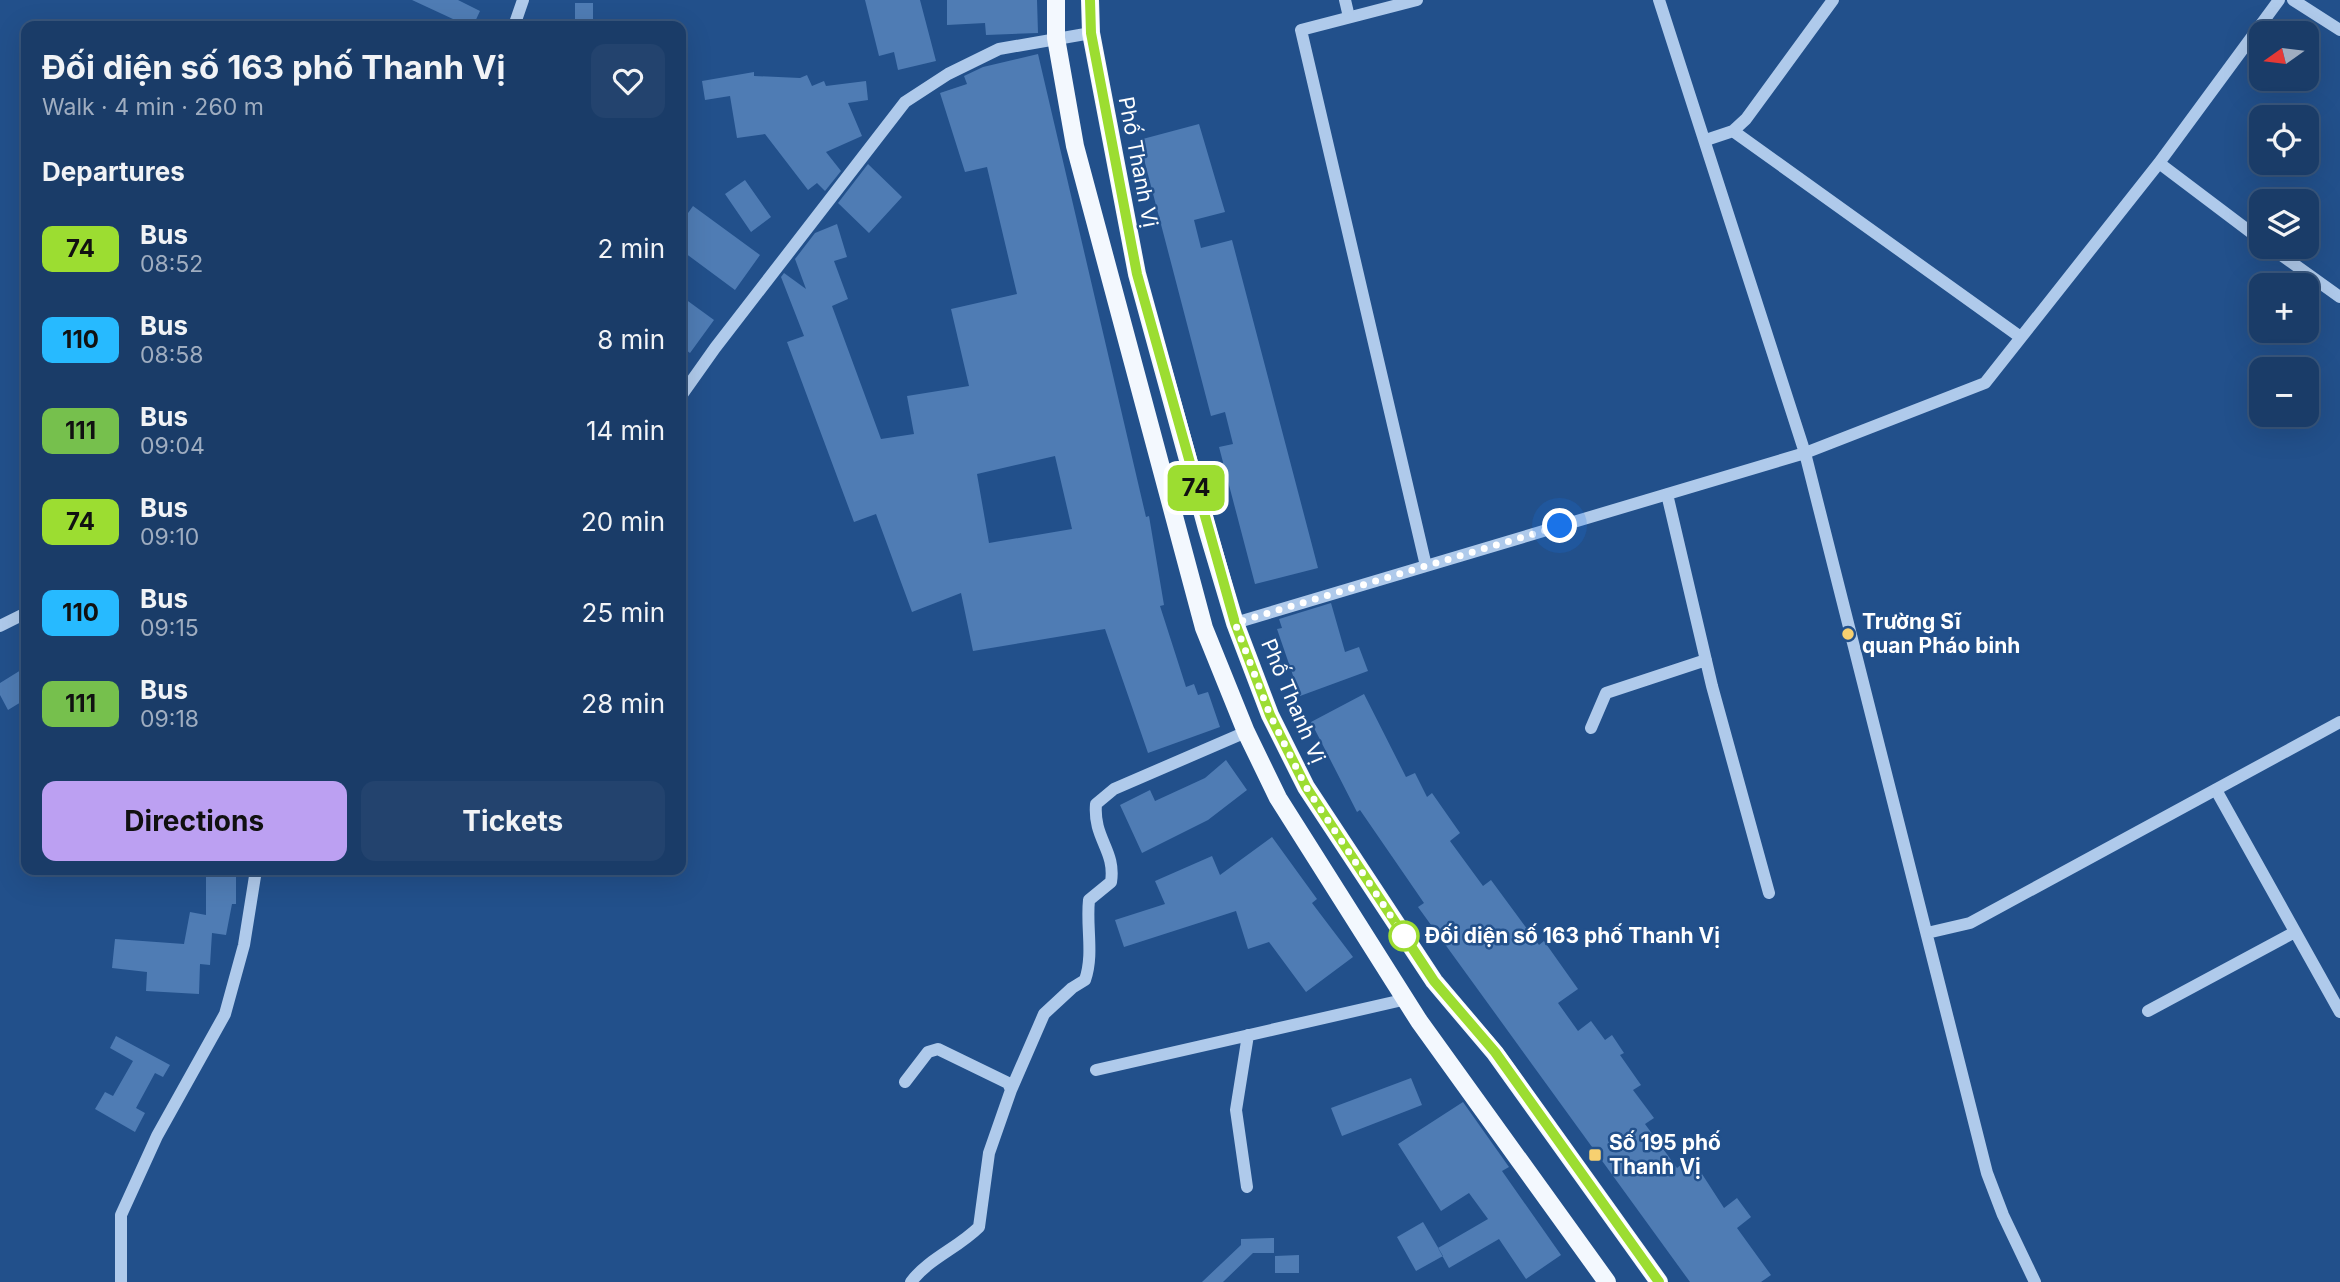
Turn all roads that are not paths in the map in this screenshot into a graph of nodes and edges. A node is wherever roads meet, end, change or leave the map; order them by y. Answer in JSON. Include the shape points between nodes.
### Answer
{"nodes":[{"id":1,"x":523,"y":0,"type":"edge"},
{"id":2,"x":1056,"y":0,"type":"edge"},
{"id":3,"x":1090,"y":0,"type":"edge"},
{"id":4,"x":1345,"y":0,"type":"edge"},
{"id":5,"x":1418,"y":0,"type":"edge"},
{"id":6,"x":1659,"y":0,"type":"edge"},
{"id":7,"x":1833,"y":0,"type":"edge"},
{"id":8,"x":2279,"y":0,"type":"edge"},
{"id":9,"x":2293,"y":0,"type":"edge"},
{"id":10,"x":1349,"y":17,"type":"junction"},
{"id":11,"x":516,"y":21,"type":"edge"},
{"id":12,"x":2340,"y":30,"type":"edge"},
{"id":13,"x":1091,"y":33,"type":"junction"},
{"id":14,"x":1056,"y":38,"type":"junction"},
{"id":15,"x":1733,"y":131,"type":"junction"},
{"id":16,"x":1706,"y":139,"type":"junction"},
{"id":17,"x":2159,"y":163,"type":"junction"},
{"id":18,"x":2249,"y":231,"type":"edge"},
{"id":19,"x":2287,"y":259,"type":"edge"},
{"id":20,"x":2340,"y":297,"type":"edge"},
{"id":21,"x":2019,"y":335,"type":"junction"},
{"id":22,"x":686,"y":389,"type":"edge"},
{"id":23,"x":1805,"y":453,"type":"junction"},
{"id":24,"x":1667,"y":494,"type":"junction"},
{"id":25,"x":1426,"y":566,"type":"junction"},
{"id":26,"x":21,"y":616,"type":"edge"},
{"id":27,"x":1235,"y":623,"type":"junction"},
{"id":28,"x":0,"y":625,"type":"edge"},
{"id":29,"x":1706,"y":660,"type":"junction"},
{"id":30,"x":2340,"y":722,"type":"edge"},
{"id":31,"x":1591,"y":728,"type":"dead end"},
{"id":32,"x":1246,"y":732,"type":"junction"},
{"id":33,"x":2216,"y":790,"type":"junction"},
{"id":34,"x":255,"y":875,"type":"edge"},
{"id":35,"x":1769,"y":893,"type":"dead end"},
{"id":36,"x":1927,"y":933,"type":"junction"},
{"id":37,"x":2293,"y":933,"type":"junction"},
{"id":38,"x":1406,"y":999,"type":"junction"},
{"id":39,"x":2148,"y":1010,"type":"dead end"},
{"id":40,"x":2340,"y":1012,"type":"edge"},
{"id":41,"x":1248,"y":1035,"type":"junction"},
{"id":42,"x":1096,"y":1070,"type":"dead end"},
{"id":43,"x":905,"y":1082,"type":"dead end"},
{"id":44,"x":1011,"y":1090,"type":"junction"},
{"id":45,"x":1247,"y":1187,"type":"dead end"},
{"id":46,"x":121,"y":1282,"type":"edge"},
{"id":47,"x":911,"y":1282,"type":"edge"},
{"id":48,"x":1607,"y":1282,"type":"edge"},
{"id":49,"x":1659,"y":1282,"type":"edge"},
{"id":50,"x":2035,"y":1282,"type":"edge"}],
"edges":[{"from":1,"to":11,"type":"street"},
{"from":2,"to":14,"type":"main road"},
{"from":3,"to":13,"type":"main road","name":"Phố Thanh Vị"},
{"from":4,"to":10,"type":"street"},
{"from":5,"to":10,"type":"street"},
{"from":6,"to":16,"type":"street"},
{"from":7,"to":15,"type":"street"},
{"from":8,"to":17,"type":"street"},
{"from":9,"to":12,"type":"street"},
{"from":10,"to":25,"type":"street","via":[[1301,30]]},
{"from":13,"to":14,"type":"street"},
{"from":13,"to":27,"type":"main road","name":"Phố Thanh Vị","via":[[1137,274]]},
{"from":14,"to":22,"type":"street","via":[[999,49],[905,102]]},
{"from":14,"to":32,"type":"main road","via":[[1075,146],[1204,628]]},
{"from":15,"to":16,"type":"street"},
{"from":15,"to":21,"type":"street"},
{"from":16,"to":23,"type":"street"},
{"from":17,"to":18,"type":"street"},
{"from":17,"to":21,"type":"street"},
{"from":19,"to":20,"type":"street"},
{"from":21,"to":23,"type":"street","via":[[1984,383]]},
{"from":23,"to":24,"type":"street"},
{"from":23,"to":36,"type":"street"},
{"from":24,"to":25,"type":"street"},
{"from":24,"to":29,"type":"street"},
{"from":25,"to":27,"type":"street"},
{"from":26,"to":28,"type":"street"},
{"from":27,"to":49,"type":"main road","name":"Phố Thanh Vị","via":[[1276,727],[1306,787],[1347,852],[1434,981],[1495,1052]]},
{"from":29,"to":31,"type":"street","via":[[1606,693]]},
{"from":29,"to":35,"type":"street"},
{"from":30,"to":33,"type":"street"},
{"from":32,"to":38,"type":"main road","via":[[1278,798]]},
{"from":32,"to":44,"type":"street","via":[[1114,789],[1096,804],[1094,823],[1114,866],[1111,881],[1089,900],[1091,963],[1085,980],[1044,1014]]},
{"from":33,"to":36,"type":"street","via":[[1970,923]]},
{"from":33,"to":37,"type":"street"},
{"from":34,"to":46,"type":"street","via":[[244,945],[225,1014],[157,1136],[121,1215]]},
{"from":36,"to":50,"type":"street","via":[[1987,1173]]},
{"from":37,"to":39,"type":"street"},
{"from":37,"to":40,"type":"street"},
{"from":38,"to":41,"type":"street"},
{"from":38,"to":48,"type":"main road"},
{"from":41,"to":42,"type":"street"},
{"from":41,"to":45,"type":"street","via":[[1236,1110]]},
{"from":43,"to":44,"type":"street","via":[[928,1052],[937,1049],[1008,1083]]},
{"from":44,"to":47,"type":"street","via":[[989,1153],[979,1227],[919,1271]]}]}
